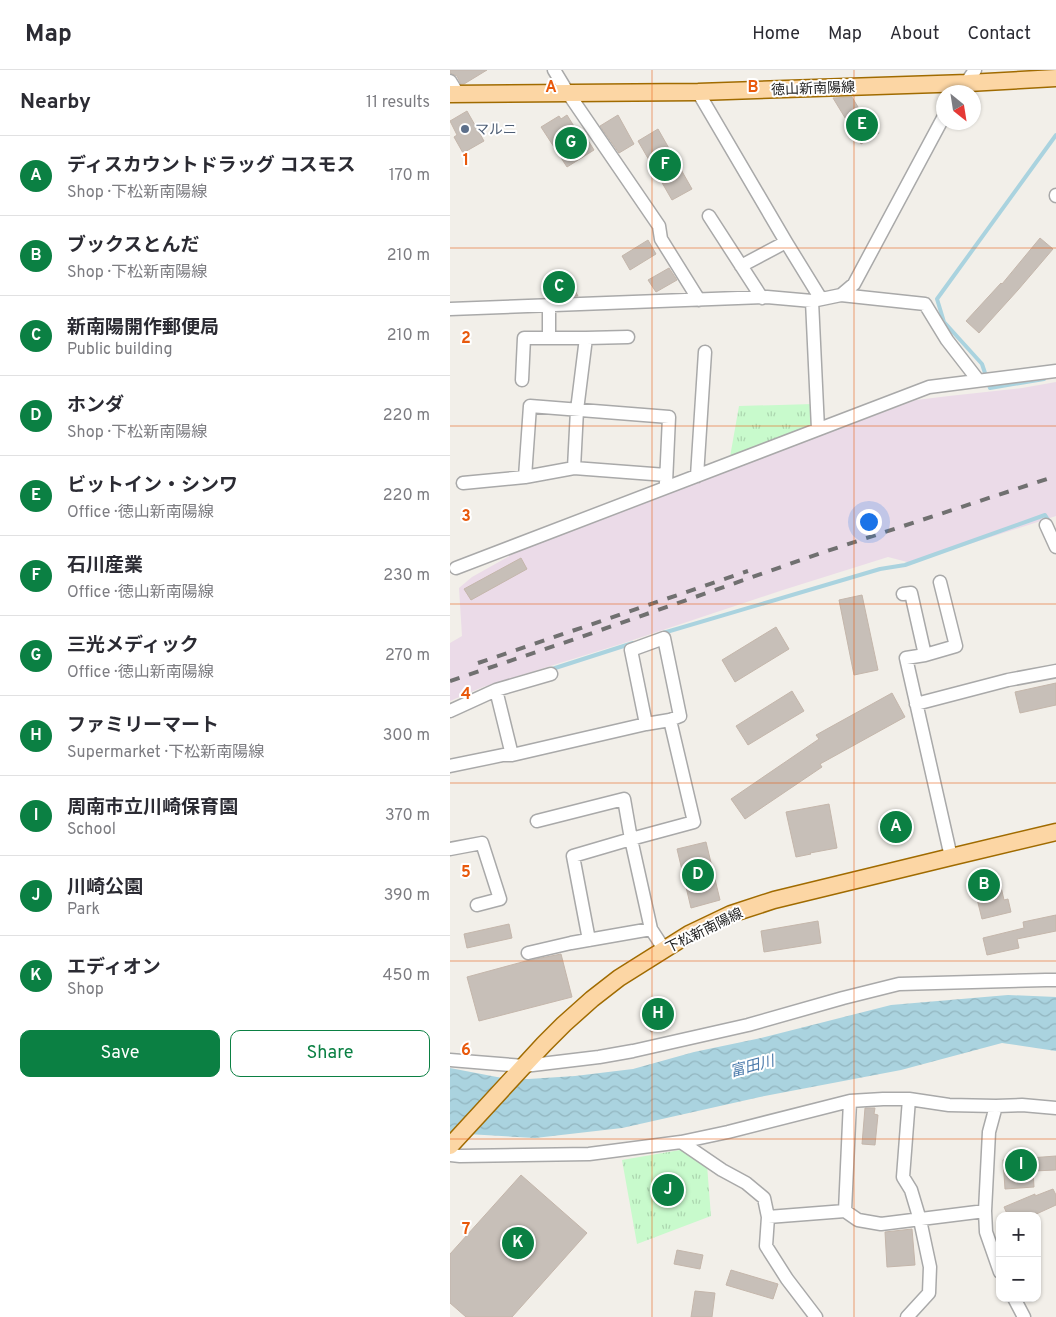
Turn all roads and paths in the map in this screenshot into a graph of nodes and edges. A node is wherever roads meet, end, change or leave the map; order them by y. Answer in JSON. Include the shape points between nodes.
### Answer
{"nodes":[{"id":1,"x":554,"y":70,"type":"edge"},
{"id":2,"x":1056,"y":78,"type":"edge"},
{"id":3,"x":968,"y":82,"type":"edge"},
{"id":4,"x":453,"y":90,"type":"edge"},
{"id":5,"x":698,"y":92,"type":"junction"},
{"id":6,"x":568,"y":94,"type":"junction"},
{"id":7,"x":937,"y":130,"type":"edge"},
{"id":8,"x":709,"y":216,"type":"dead end"},
{"id":9,"x":786,"y":242,"type":"junction"},
{"id":10,"x":741,"y":266,"type":"junction"},
{"id":11,"x":841,"y":295,"type":"junction"},
{"id":12,"x":762,"y":298,"type":"junction"},
{"id":13,"x":699,"y":300,"type":"junction"},
{"id":14,"x":817,"y":300,"type":"junction"},
{"id":15,"x":549,"y":306,"type":"junction"},
{"id":16,"x":450,"y":309,"type":"edge"},
{"id":17,"x":628,"y":337,"type":"dead end"},
{"id":18,"x":549,"y":338,"type":"junction"},
{"id":19,"x":586,"y":338,"type":"junction"},
{"id":20,"x":704,"y":352,"type":"dead end"},
{"id":21,"x":1056,"y":371,"type":"edge"},
{"id":22,"x":522,"y":380,"type":"dead end"},
{"id":23,"x":978,"y":380,"type":"junction"},
{"id":24,"x":577,"y":410,"type":"junction"},
{"id":25,"x":818,"y":429,"type":"junction"},
{"id":26,"x":574,"y":468,"type":"junction"},
{"id":27,"x":666,"y":475,"type":"junction"},
{"id":28,"x":697,"y":476,"type":"junction"},
{"id":29,"x":525,"y":477,"type":"junction"},
{"id":30,"x":463,"y":483,"type":"dead end"},
{"id":31,"x":665,"y":488,"type":"junction"},
{"id":32,"x":1046,"y":524,"type":"dead end"},
{"id":33,"x":1056,"y":546,"type":"edge"},
{"id":34,"x":456,"y":568,"type":"dead end"},
{"id":35,"x":940,"y":582,"type":"dead end"},
{"id":36,"x":903,"y":594,"type":"dead end"},
{"id":37,"x":924,"y":655,"type":"junction"},
{"id":38,"x":1056,"y":671,"type":"edge"},
{"id":39,"x":551,"y":674,"type":"dead end"},
{"id":40,"x":496,"y":690,"type":"junction"},
{"id":41,"x":916,"y":704,"type":"junction"},
{"id":42,"x":450,"y":711,"type":"edge"},
{"id":43,"x":670,"y":720,"type":"junction"},
{"id":44,"x":646,"y":724,"type":"junction"},
{"id":45,"x":512,"y":755,"type":"junction"},
{"id":46,"x":450,"y":766,"type":"edge"},
{"id":47,"x":537,"y":821,"type":"dead end"},
{"id":48,"x":1056,"y":832,"type":"edge"},
{"id":49,"x":631,"y":839,"type":"junction"},
{"id":50,"x":450,"y":849,"type":"edge"},
{"id":51,"x":951,"y":856,"type":"junction"},
{"id":52,"x":477,"y":905,"type":"dead end"},
{"id":53,"x":651,"y":929,"type":"junction"},
{"id":54,"x":589,"y":940,"type":"junction"},
{"id":55,"x":664,"y":949,"type":"junction"},
{"id":56,"x":528,"y":953,"type":"dead end"},
{"id":57,"x":1056,"y":980,"type":"edge"},
{"id":58,"x":450,"y":1060,"type":"edge"},
{"id":59,"x":519,"y":1071,"type":"junction"},
{"id":60,"x":909,"y":1099,"type":"junction"},
{"id":61,"x":850,"y":1101,"type":"junction"},
{"id":62,"x":996,"y":1106,"type":"junction"},
{"id":63,"x":1056,"y":1108,"type":"edge"},
{"id":64,"x":681,"y":1142,"type":"junction"},
{"id":65,"x":450,"y":1146,"type":"edge"},
{"id":66,"x":450,"y":1155,"type":"edge"},
{"id":67,"x":845,"y":1211,"type":"junction"},
{"id":68,"x":985,"y":1211,"type":"junction"},
{"id":69,"x":768,"y":1217,"type":"junction"},
{"id":70,"x":920,"y":1220,"type":"junction"},
{"id":71,"x":996,"y":1261,"type":"edge"},
{"id":72,"x":1016,"y":1302,"type":"edge"},
{"id":73,"x":816,"y":1317,"type":"edge"},
{"id":74,"x":907,"y":1317,"type":"edge"},
{"id":75,"x":1024,"y":1317,"type":"edge"}],
"edges":[{"from":1,"to":6,"type":"street"},
{"from":2,"to":3,"type":"main road","name":"徳山新南陽線"},
{"from":3,"to":5,"type":"main road","name":"徳山新南陽線"},
{"from":4,"to":6,"type":"main road","name":"徳山新南陽線"},
{"from":5,"to":6,"type":"main road","name":"徳山新南陽線"},
{"from":5,"to":9,"type":"street"},
{"from":6,"to":13,"type":"street","via":[[660,226],[661,239]]},
{"from":7,"to":11,"type":"street","via":[[854,284]]},
{"from":8,"to":10,"type":"street"},
{"from":9,"to":10,"type":"street"},
{"from":9,"to":14,"type":"street"},
{"from":10,"to":12,"type":"street"},
{"from":11,"to":14,"type":"street"},
{"from":11,"to":23,"type":"street","via":[[925,304],[947,340]]},
{"from":12,"to":13,"type":"street"},
{"from":12,"to":14,"type":"street"},
{"from":13,"to":15,"type":"street"},
{"from":14,"to":25,"type":"street"},
{"from":15,"to":16,"type":"street"},
{"from":15,"to":18,"type":"street"},
{"from":17,"to":19,"type":"street"},
{"from":18,"to":19,"type":"street"},
{"from":18,"to":22,"type":"street","via":[[524,338]]},
{"from":19,"to":24,"type":"street"},
{"from":20,"to":28,"type":"street"},
{"from":21,"to":23,"type":"street"},
{"from":23,"to":25,"type":"street","via":[[928,387]]},
{"from":24,"to":26,"type":"street"},
{"from":24,"to":27,"type":"street","via":[[669,416]]},
{"from":24,"to":29,"type":"street","via":[[530,406]]},
{"from":25,"to":28,"type":"street"},
{"from":26,"to":27,"type":"street"},
{"from":26,"to":29,"type":"street"},
{"from":27,"to":31,"type":"street"},
{"from":28,"to":31,"type":"street"},
{"from":29,"to":30,"type":"street"},
{"from":31,"to":34,"type":"street"},
{"from":32,"to":33,"type":"street"},
{"from":35,"to":37,"type":"street","via":[[956,646]]},
{"from":36,"to":37,"type":"street","via":[[911,593]]},
{"from":37,"to":41,"type":"street","via":[[906,658]]},
{"from":38,"to":41,"type":"street"},
{"from":39,"to":40,"type":"street"},
{"from":40,"to":42,"type":"street"},
{"from":40,"to":45,"type":"street"},
{"from":41,"to":51,"type":"street"},
{"from":43,"to":44,"type":"street"},
{"from":43,"to":44,"type":"street","via":[[680,716],[664,638],[631,650]]},
{"from":43,"to":49,"type":"street","via":[[694,822]]},
{"from":44,"to":45,"type":"street"},
{"from":45,"to":46,"type":"street","via":[[503,754]]},
{"from":47,"to":49,"type":"street","via":[[624,800]]},
{"from":48,"to":51,"type":"main road","name":"下松新南陽線"},
{"from":49,"to":53,"type":"street"},
{"from":49,"to":54,"type":"street","via":[[573,856]]},
{"from":50,"to":52,"type":"street","via":[[482,843],[500,900]]},
{"from":51,"to":55,"type":"main road","name":"下松新南陽線","via":[[748,908],[689,934]]},
{"from":53,"to":54,"type":"street"},
{"from":53,"to":55,"type":"street"},
{"from":54,"to":56,"type":"street"},
{"from":55,"to":59,"type":"main road","name":"下松新南陽線","via":[[592,999]]},
{"from":57,"to":59,"type":"street","via":[[899,984],[748,1026]]},
{"from":58,"to":59,"type":"street"},
{"from":59,"to":65,"type":"main road","name":"下松新南陽線"},
{"from":60,"to":61,"type":"street"},
{"from":60,"to":62,"type":"street","via":[[949,1105]]},
{"from":60,"to":70,"type":"street","via":[[903,1177],[911,1190]]},
{"from":61,"to":64,"type":"street"},
{"from":61,"to":67,"type":"street"},
{"from":62,"to":63,"type":"street"},
{"from":62,"to":68,"type":"street","via":[[989,1132]]},
{"from":64,"to":66,"type":"street","via":[[589,1154]]},
{"from":64,"to":69,"type":"street","via":[[764,1198]]},
{"from":67,"to":69,"type":"street"},
{"from":67,"to":70,"type":"street","via":[[858,1220],[881,1224]]},
{"from":68,"to":70,"type":"street"},
{"from":68,"to":71,"type":"street","via":[[986,1232]]},
{"from":69,"to":73,"type":"street","via":[[766,1246]]},
{"from":70,"to":74,"type":"street","via":[[930,1267],[929,1292]]},
{"from":72,"to":75,"type":"street"}]}
